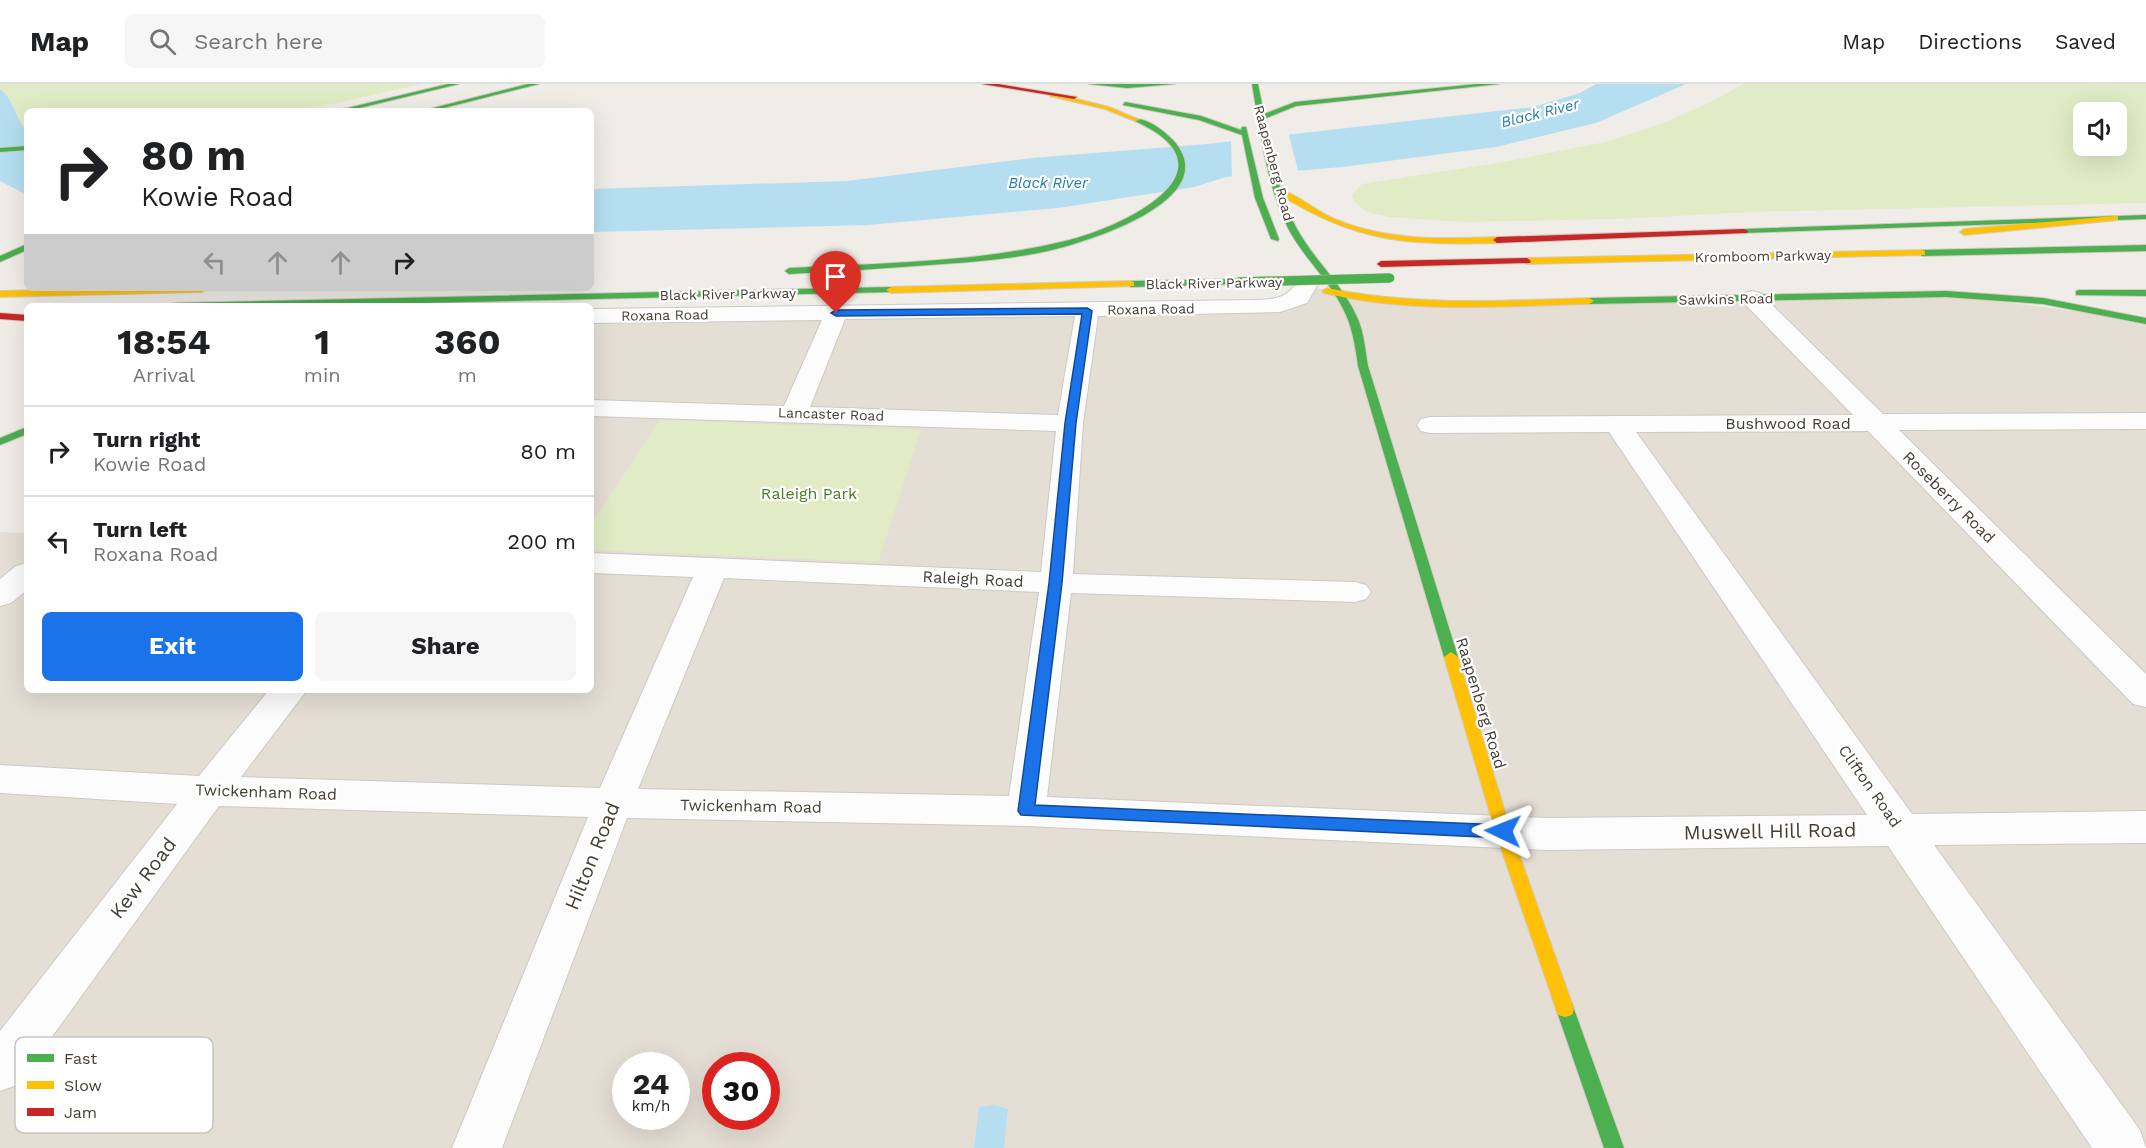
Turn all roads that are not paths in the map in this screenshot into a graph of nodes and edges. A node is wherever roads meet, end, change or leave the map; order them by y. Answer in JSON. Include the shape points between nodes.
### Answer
{"nodes":[{"id":1,"x":456,"y":84,"type":"edge"},
{"id":2,"x":466,"y":84,"type":"edge"},
{"id":3,"x":536,"y":84,"type":"edge"},
{"id":4,"x":985,"y":84,"type":"edge"},
{"id":5,"x":1092,"y":84,"type":"edge"},
{"id":6,"x":1172,"y":84,"type":"edge"},
{"id":7,"x":1255,"y":84,"type":"edge"},
{"id":8,"x":1423,"y":84,"type":"edge"},
{"id":9,"x":1496,"y":84,"type":"edge"},
{"id":10,"x":1323,"y":87,"type":"dead end"},
{"id":11,"x":1052,"y":95,"type":"junction"},
{"id":12,"x":351,"y":108,"type":"edge"},
{"id":13,"x":379,"y":108,"type":"edge"},
{"id":14,"x":438,"y":108,"type":"edge"},
{"id":15,"x":1242,"y":115,"type":"dead end"},
{"id":16,"x":1261,"y":118,"type":"junction"},
{"id":17,"x":1245,"y":134,"type":"junction"},
{"id":18,"x":24,"y":148,"type":"edge"},
{"id":19,"x":0,"y":150,"type":"edge"},
{"id":20,"x":1280,"y":191,"type":"junction"},
{"id":21,"x":2146,"y":217,"type":"edge"},
{"id":22,"x":2115,"y":218,"type":"junction"},
{"id":23,"x":24,"y":248,"type":"edge"},
{"id":24,"x":2146,"y":248,"type":"edge"},
{"id":25,"x":0,"y":259,"type":"edge"},
{"id":26,"x":1534,"y":260,"type":"junction"},
{"id":27,"x":1375,"y":264,"type":"dead end"},
{"id":28,"x":1335,"y":265,"type":"dead end"},
{"id":29,"x":982,"y":272,"type":"dead end"},
{"id":30,"x":1299,"y":273,"type":"junction"},
{"id":31,"x":18,"y":278,"type":"dead end"},
{"id":32,"x":1396,"y":278,"type":"dead end"},
{"id":33,"x":0,"y":286,"type":"edge"},
{"id":34,"x":134,"y":291,"type":"edge"},
{"id":35,"x":1337,"y":293,"type":"junction"},
{"id":36,"x":2146,"y":293,"type":"edge"},
{"id":37,"x":0,"y":294,"type":"edge"},
{"id":38,"x":1946,"y":294,"type":"junction"},
{"id":39,"x":606,"y":297,"type":"junction"},
{"id":40,"x":1752,"y":298,"type":"junction"},
{"id":41,"x":318,"y":303,"type":"edge"},
{"id":42,"x":559,"y":303,"type":"edge"},
{"id":43,"x":1415,"y":305,"type":"junction"},
{"id":44,"x":1087,"y":311,"type":"junction"},
{"id":45,"x":23,"y":312,"type":"edge"},
{"id":46,"x":836,"y":313,"type":"junction"},
{"id":47,"x":1,"y":314,"type":"edge"},
{"id":48,"x":594,"y":316,"type":"edge"},
{"id":49,"x":2146,"y":321,"type":"edge"},
{"id":50,"x":1357,"y":329,"type":"junction"},
{"id":51,"x":1343,"y":338,"type":"dead end"},
{"id":52,"x":1363,"y":366,"type":"junction"},
{"id":53,"x":594,"y":408,"type":"edge"},
{"id":54,"x":794,"y":413,"type":"junction"},
{"id":55,"x":2118,"y":421,"type":"junction"},
{"id":56,"x":2146,"y":421,"type":"edge"},
{"id":57,"x":1070,"y":423,"type":"junction"},
{"id":58,"x":1875,"y":423,"type":"junction"},
{"id":59,"x":1618,"y":424,"type":"junction"},
{"id":60,"x":1431,"y":425,"type":"dead end"},
{"id":61,"x":24,"y":431,"type":"edge"},
{"id":62,"x":0,"y":442,"type":"edge"},
{"id":63,"x":2146,"y":442,"type":"edge"},
{"id":64,"x":594,"y":563,"type":"edge"},
{"id":65,"x":713,"y":567,"type":"junction"},
{"id":66,"x":24,"y":576,"type":"edge"},
{"id":67,"x":1056,"y":583,"type":"junction"},
{"id":68,"x":1355,"y":592,"type":"dead end"},
{"id":69,"x":0,"y":596,"type":"edge"},
{"id":70,"x":287,"y":693,"type":"edge"},
{"id":71,"x":2146,"y":695,"type":"edge"},
{"id":72,"x":0,"y":779,"type":"edge"},
{"id":73,"x":209,"y":790,"type":"junction"},
{"id":74,"x":613,"y":803,"type":"junction"},
{"id":75,"x":1026,"y":811,"type":"junction"},
{"id":76,"x":2146,"y":827,"type":"edge"},
{"id":77,"x":1900,"y":829,"type":"junction"},
{"id":78,"x":1503,"y":831,"type":"junction"},
{"id":79,"x":24,"y":1037,"type":"edge"},
{"id":80,"x":15,"y":1049,"type":"edge"},
{"id":81,"x":0,"y":1069,"type":"edge"},
{"id":82,"x":477,"y":1148,"type":"edge"},
{"id":83,"x":1614,"y":1148,"type":"edge"},
{"id":84,"x":2122,"y":1148,"type":"edge"}],
"edges":[{"from":1,"to":12,"type":"main road"},
{"from":2,"to":13,"type":"main road"},
{"from":3,"to":14,"type":"main road"},
{"from":4,"to":11,"type":"main road"},
{"from":5,"to":6,"type":"main road"},
{"from":7,"to":16,"type":"main road","name":"Raapenberg Road"},
{"from":8,"to":10,"type":"main road","via":[[1365,89]]},
{"from":9,"to":16,"type":"main road","via":[[1295,104]]},
{"from":11,"to":17,"type":"main road","via":[[1192,114]]},
{"from":11,"to":29,"type":"main road","name":"Black River Parkway","via":[[1120,113],[1166,136],[1180,154],[1180,181],[1164,201],[1144,216],[1101,234],[1030,251],[779,274]]},
{"from":15,"to":17,"type":"main road","name":"Raapenberg Road"},
{"from":16,"to":20,"type":"main road","name":"Raapenberg Road"},
{"from":17,"to":30,"type":"main road","name":"Raapenberg Road","via":[[1260,207]]},
{"from":18,"to":19,"type":"main road"},
{"from":20,"to":22,"type":"main road","via":[[1310,213],[1340,227],[1427,242]]},
{"from":20,"to":35,"type":"main road","name":"Raapenberg Road","via":[[1291,226]]},
{"from":21,"to":22,"type":"main road"},
{"from":22,"to":26,"type":"main road","via":[[1890,238]]},
{"from":23,"to":25,"type":"main road"},
{"from":24,"to":26,"type":"main road","name":"Kromboom Parkway"},
{"from":26,"to":27,"type":"main road","name":"Kromboom Parkway"},
{"from":28,"to":30,"type":"main road","name":"Black River Parkway"},
{"from":30,"to":35,"type":"main road","name":"Sawkins Road"},
{"from":30,"to":44,"type":"street","name":"Roxana Road","via":[[1299,298],[1280,305]]},
{"from":31,"to":33,"type":"main road"},
{"from":32,"to":39,"type":"main road","name":"Black River Parkway","bridge":true},
{"from":34,"to":37,"type":"main road"},
{"from":35,"to":43,"type":"main road","name":"Sawkins Road"},
{"from":35,"to":50,"type":"main road","name":"Raapenberg Road"},
{"from":36,"to":38,"type":"main road"},
{"from":38,"to":40,"type":"main road","name":"Sawkins Road"},
{"from":38,"to":49,"type":"main road","name":"Sawkins Road","via":[[2043,301]]},
{"from":39,"to":41,"type":"main road","name":"Black River Parkway"},
{"from":39,"to":42,"type":"main road"},
{"from":40,"to":43,"type":"main road","name":"Sawkins Road"},
{"from":40,"to":58,"type":"street","name":"Roseberry Road"},
{"from":43,"to":50,"type":"main road","via":[[1372,315]]},
{"from":44,"to":46,"type":"street","name":"Roxana Road"},
{"from":44,"to":57,"type":"street"},
{"from":45,"to":47,"type":"main road"},
{"from":46,"to":48,"type":"street","name":"Roxana Road"},
{"from":46,"to":54,"type":"street"},
{"from":50,"to":52,"type":"main road","name":"Raapenberg Road"},
{"from":51,"to":52,"type":"main road","name":"Raapenberg Road"},
{"from":52,"to":78,"type":"main road","name":"Raapenberg Road"},
{"from":53,"to":54,"type":"street","name":"Lancaster Road"},
{"from":54,"to":57,"type":"street","name":"Lancaster Road"},
{"from":55,"to":56,"type":"street","name":"Bushwood Road"},
{"from":55,"to":58,"type":"street","name":"Bushwood Road"},
{"from":55,"to":63,"type":"street"},
{"from":57,"to":67,"type":"street"},
{"from":58,"to":59,"type":"street","name":"Bushwood Road"},
{"from":58,"to":71,"type":"street","name":"Roseberry Road"},
{"from":59,"to":60,"type":"street","name":"Bushwood Road"},
{"from":59,"to":77,"type":"street","name":"Clifton Road"},
{"from":61,"to":62,"type":"main road"},
{"from":64,"to":65,"type":"street","name":"Raleigh Road"},
{"from":65,"to":67,"type":"street","name":"Raleigh Road"},
{"from":65,"to":74,"type":"street","name":"Hilton Road"},
{"from":66,"to":69,"type":"street"},
{"from":67,"to":68,"type":"street","name":"Raleigh Road"},
{"from":67,"to":75,"type":"street"},
{"from":70,"to":73,"type":"street","name":"Kew Road"},
{"from":72,"to":73,"type":"street","name":"Twickenham Road"},
{"from":73,"to":74,"type":"street","name":"Twickenham Road"},
{"from":73,"to":79,"type":"street","name":"Kew Road"},
{"from":74,"to":75,"type":"street","name":"Twickenham Road"},
{"from":74,"to":82,"type":"street","name":"Hilton Road"},
{"from":75,"to":78,"type":"street","name":"Twickenham Road"},
{"from":76,"to":77,"type":"street","name":"Muswell Hill Road"},
{"from":77,"to":78,"type":"street","name":"Muswell Hill Road","via":[[1547,834]]},
{"from":77,"to":84,"type":"street","name":"Clifton Road"},
{"from":78,"to":83,"type":"main road","name":"Raapenberg Road"},
{"from":80,"to":81,"type":"street","name":"Kew Road"}]}
